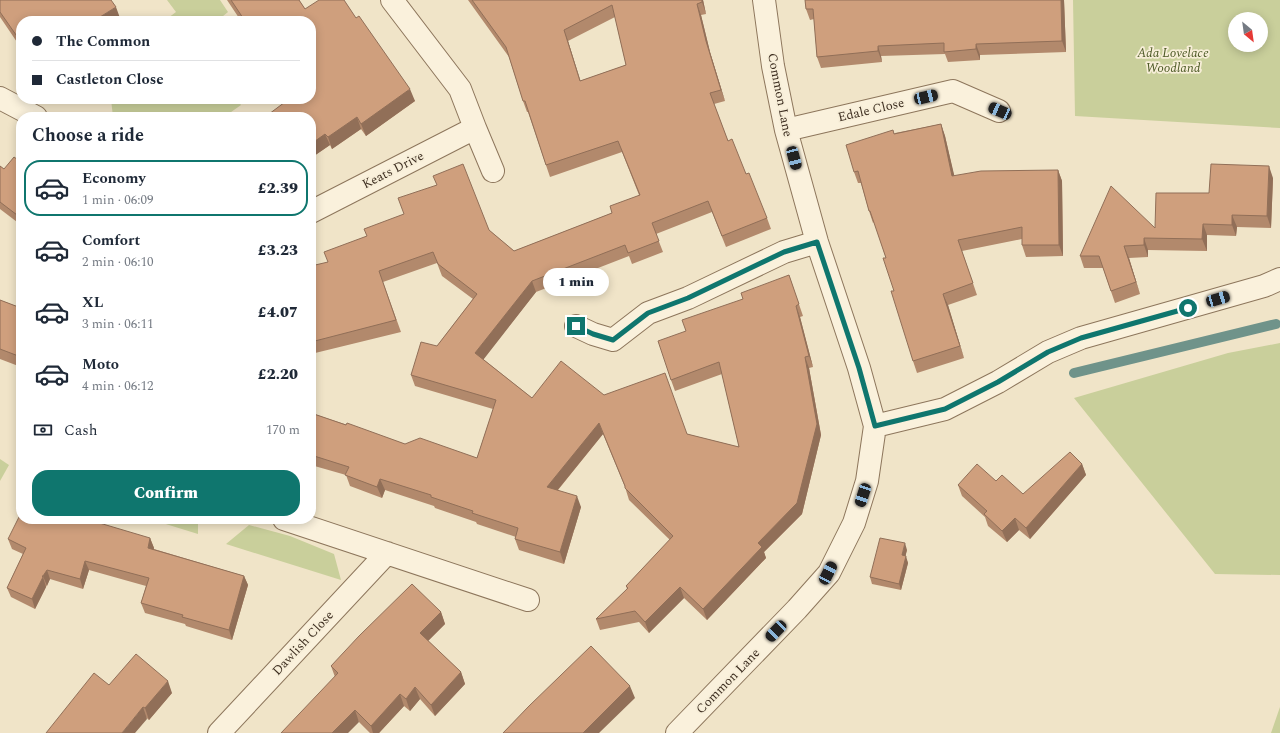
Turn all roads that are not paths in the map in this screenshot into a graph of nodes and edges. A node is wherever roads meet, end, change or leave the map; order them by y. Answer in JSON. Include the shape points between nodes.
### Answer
{"nodes":[{"id":1,"x":392,"y":0,"type":"edge"},
{"id":2,"x":764,"y":0,"type":"edge"},
{"id":3,"x":0,"y":98,"type":"edge"},
{"id":4,"x":1000,"y":111,"type":"dead end"},
{"id":5,"x":27,"y":112,"type":"edge"},
{"id":6,"x":475,"y":128,"type":"junction"},
{"id":7,"x":786,"y":130,"type":"junction"},
{"id":8,"x":493,"y":171,"type":"dead end"},
{"id":9,"x":316,"y":209,"type":"edge"},
{"id":10,"x":817,"y":242,"type":"junction"},
{"id":11,"x":1280,"y":279,"type":"edge"},
{"id":12,"x":576,"y":326,"type":"dead end"},
{"id":13,"x":875,"y":426,"type":"junction"},
{"id":14,"x":299,"y":524,"type":"edge"},
{"id":15,"x":387,"y":553,"type":"junction"},
{"id":16,"x":528,"y":600,"type":"dead end"},
{"id":17,"x":219,"y":733,"type":"edge"},
{"id":18,"x":677,"y":733,"type":"edge"}],
"edges":[{"from":1,"to":6,"type":"street","via":[[460,89]]},
{"from":2,"to":7,"type":"street","name":"Common Lane","via":[[773,66]]},
{"from":3,"to":5,"type":"street"},
{"from":4,"to":7,"type":"street","name":"Edale Close","via":[[953,91]]},
{"from":6,"to":8,"type":"street"},
{"from":6,"to":9,"type":"street","name":"Keats Drive"},
{"from":7,"to":10,"type":"street","name":"Common Lane"},
{"from":10,"to":12,"type":"street","via":[[784,252],[688,298],[648,313],[613,340]]},
{"from":10,"to":13,"type":"street","name":"Common Lane","via":[[859,368]]},
{"from":11,"to":13,"type":"street","via":[[1264,286],[1081,338],[1048,352],[998,382],[945,409]]},
{"from":13,"to":18,"type":"street","name":"Common Lane","via":[[867,481],[854,523],[828,573],[797,609]]},
{"from":14,"to":15,"type":"street"},
{"from":15,"to":16,"type":"street"},
{"from":15,"to":17,"type":"street","name":"Dawlish Close"}]}
